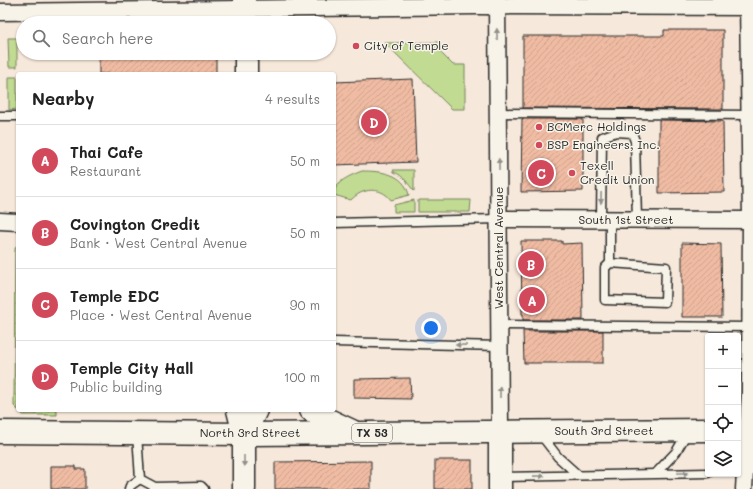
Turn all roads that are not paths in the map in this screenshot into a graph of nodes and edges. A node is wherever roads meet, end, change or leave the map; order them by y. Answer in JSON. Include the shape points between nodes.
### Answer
{"nodes":[{"id":1,"x":497,"y":3,"type":"edge"},
{"id":2,"x":750,"y":5,"type":"edge"},
{"id":3,"x":244,"y":10,"type":"edge"},
{"id":4,"x":0,"y":12,"type":"edge"},
{"id":5,"x":246,"y":60,"type":"edge"},
{"id":6,"x":246,"y":72,"type":"edge"},
{"id":7,"x":751,"y":113,"type":"edge"},
{"id":8,"x":498,"y":114,"type":"junction"},
{"id":9,"x":0,"y":116,"type":"edge"},
{"id":10,"x":16,"y":116,"type":"edge"},
{"id":11,"x":499,"y":219,"type":"junction"},
{"id":12,"x":605,"y":220,"type":"junction"},
{"id":13,"x":637,"y":220,"type":"junction"},
{"id":14,"x":752,"y":220,"type":"edge"},
{"id":15,"x":0,"y":221,"type":"edge"},
{"id":16,"x":16,"y":222,"type":"edge"},
{"id":17,"x":336,"y":223,"type":"edge"},
{"id":18,"x":610,"y":263,"type":"junction"},
{"id":19,"x":500,"y":325,"type":"junction"},
{"id":20,"x":750,"y":327,"type":"junction"},
{"id":21,"x":336,"y":342,"type":"edge"},
{"id":22,"x":500,"y":346,"type":"junction"},
{"id":23,"x":752,"y":392,"type":"edge"},
{"id":24,"x":238,"y":412,"type":"edge"},
{"id":25,"x":255,"y":412,"type":"edge"},
{"id":26,"x":314,"y":412,"type":"edge"},
{"id":27,"x":698,"y":430,"type":"edge"},
{"id":28,"x":748,"y":430,"type":"edge"},
{"id":29,"x":500,"y":431,"type":"junction"},
{"id":30,"x":539,"y":431,"type":"junction"},
{"id":31,"x":0,"y":432,"type":"edge"},
{"id":32,"x":137,"y":433,"type":"junction"},
{"id":33,"x":356,"y":433,"type":"junction"},
{"id":34,"x":244,"y":434,"type":"junction"},
{"id":35,"x":656,"y":473,"type":"junction"},
{"id":36,"x":705,"y":473,"type":"edge"},
{"id":37,"x":741,"y":473,"type":"edge"},
{"id":38,"x":578,"y":475,"type":"junction"},
{"id":39,"x":140,"y":479,"type":"junction"},
{"id":40,"x":500,"y":483,"type":"edge"},
{"id":41,"x":129,"y":489,"type":"edge"},
{"id":42,"x":204,"y":489,"type":"edge"},
{"id":43,"x":244,"y":489,"type":"edge"},
{"id":44,"x":744,"y":489,"type":"edge"}],
"edges":[{"from":1,"to":2,"type":"street"},
{"from":1,"to":3,"type":"street"},
{"from":8,"to":1,"type":"street","name":"West Central Avenue","one_way":true},
{"from":2,"to":7,"type":"street"},
{"from":3,"to":4,"type":"street"},
{"from":5,"to":6,"type":"main road"},
{"from":7,"to":8,"type":"lane"},
{"from":7,"to":14,"type":"street"},
{"from":11,"to":8,"type":"street","name":"West Central Avenue","one_way":true},
{"from":9,"to":10,"type":"lane"},
{"from":11,"to":12,"type":"street","name":"South 1st Street"},
{"from":11,"to":17,"type":"lane"},
{"from":11,"to":19,"type":"street","name":"West Central Avenue"},
{"from":12,"to":13,"type":"street","name":"South 1st Street"},
{"from":13,"to":12,"type":"lane","one_way":true,"via":[[635,141],[632,133],[616,132],[602,137]]},
{"from":12,"to":18,"type":"lane"},
{"from":13,"to":14,"type":"street","name":"South 1st Street"},
{"from":14,"to":20,"type":"street"},
{"from":15,"to":16,"type":"street"},
{"from":18,"to":18,"type":"lane","via":[[605,268],[605,300],[665,302],[666,267]]},
{"from":19,"to":20,"type":"lane"},
{"from":19,"to":22,"type":"street","name":"West Central Avenue"},
{"from":20,"to":23,"type":"street"},
{"from":22,"to":21,"type":"lane","one_way":true},
{"from":29,"to":22,"type":"street","name":"West Central Avenue","one_way":true},
{"from":23,"to":28,"type":"street"},
{"from":24,"to":34,"type":"main road"},
{"from":25,"to":34,"type":"main road"},
{"from":26,"to":33,"type":"main road"},
{"from":27,"to":30,"type":"main road","name":"South 3rd Street"},
{"from":27,"to":35,"type":"lane"},
{"from":28,"to":37,"type":"street"},
{"from":29,"to":30,"type":"main road","name":"South 3rd Street"},
{"from":29,"to":33,"type":"main road","name":"North 3rd Street","number":"TX 53"},
{"from":29,"to":40,"type":"main road","name":"West Central Avenue"},
{"from":30,"to":38,"type":"lane","via":[[558,457]]},
{"from":31,"to":32,"type":"main road","name":"North 3rd Street"},
{"from":32,"to":34,"type":"main road","name":"North 3rd Street"},
{"from":32,"to":39,"type":"lane"},
{"from":33,"to":34,"type":"main road","name":"North 3rd Street","number":"TX 53"},
{"from":34,"to":43,"type":"main road","one_way":true},
{"from":35,"to":36,"type":"lane","one_way":true},
{"from":35,"to":38,"type":"lane"},
{"from":37,"to":44,"type":"street"},
{"from":40,"to":38,"type":"lane","one_way":true},
{"from":39,"to":41,"type":"lane"},
{"from":39,"to":42,"type":"lane","via":[[155,487],[201,486]]}]}
